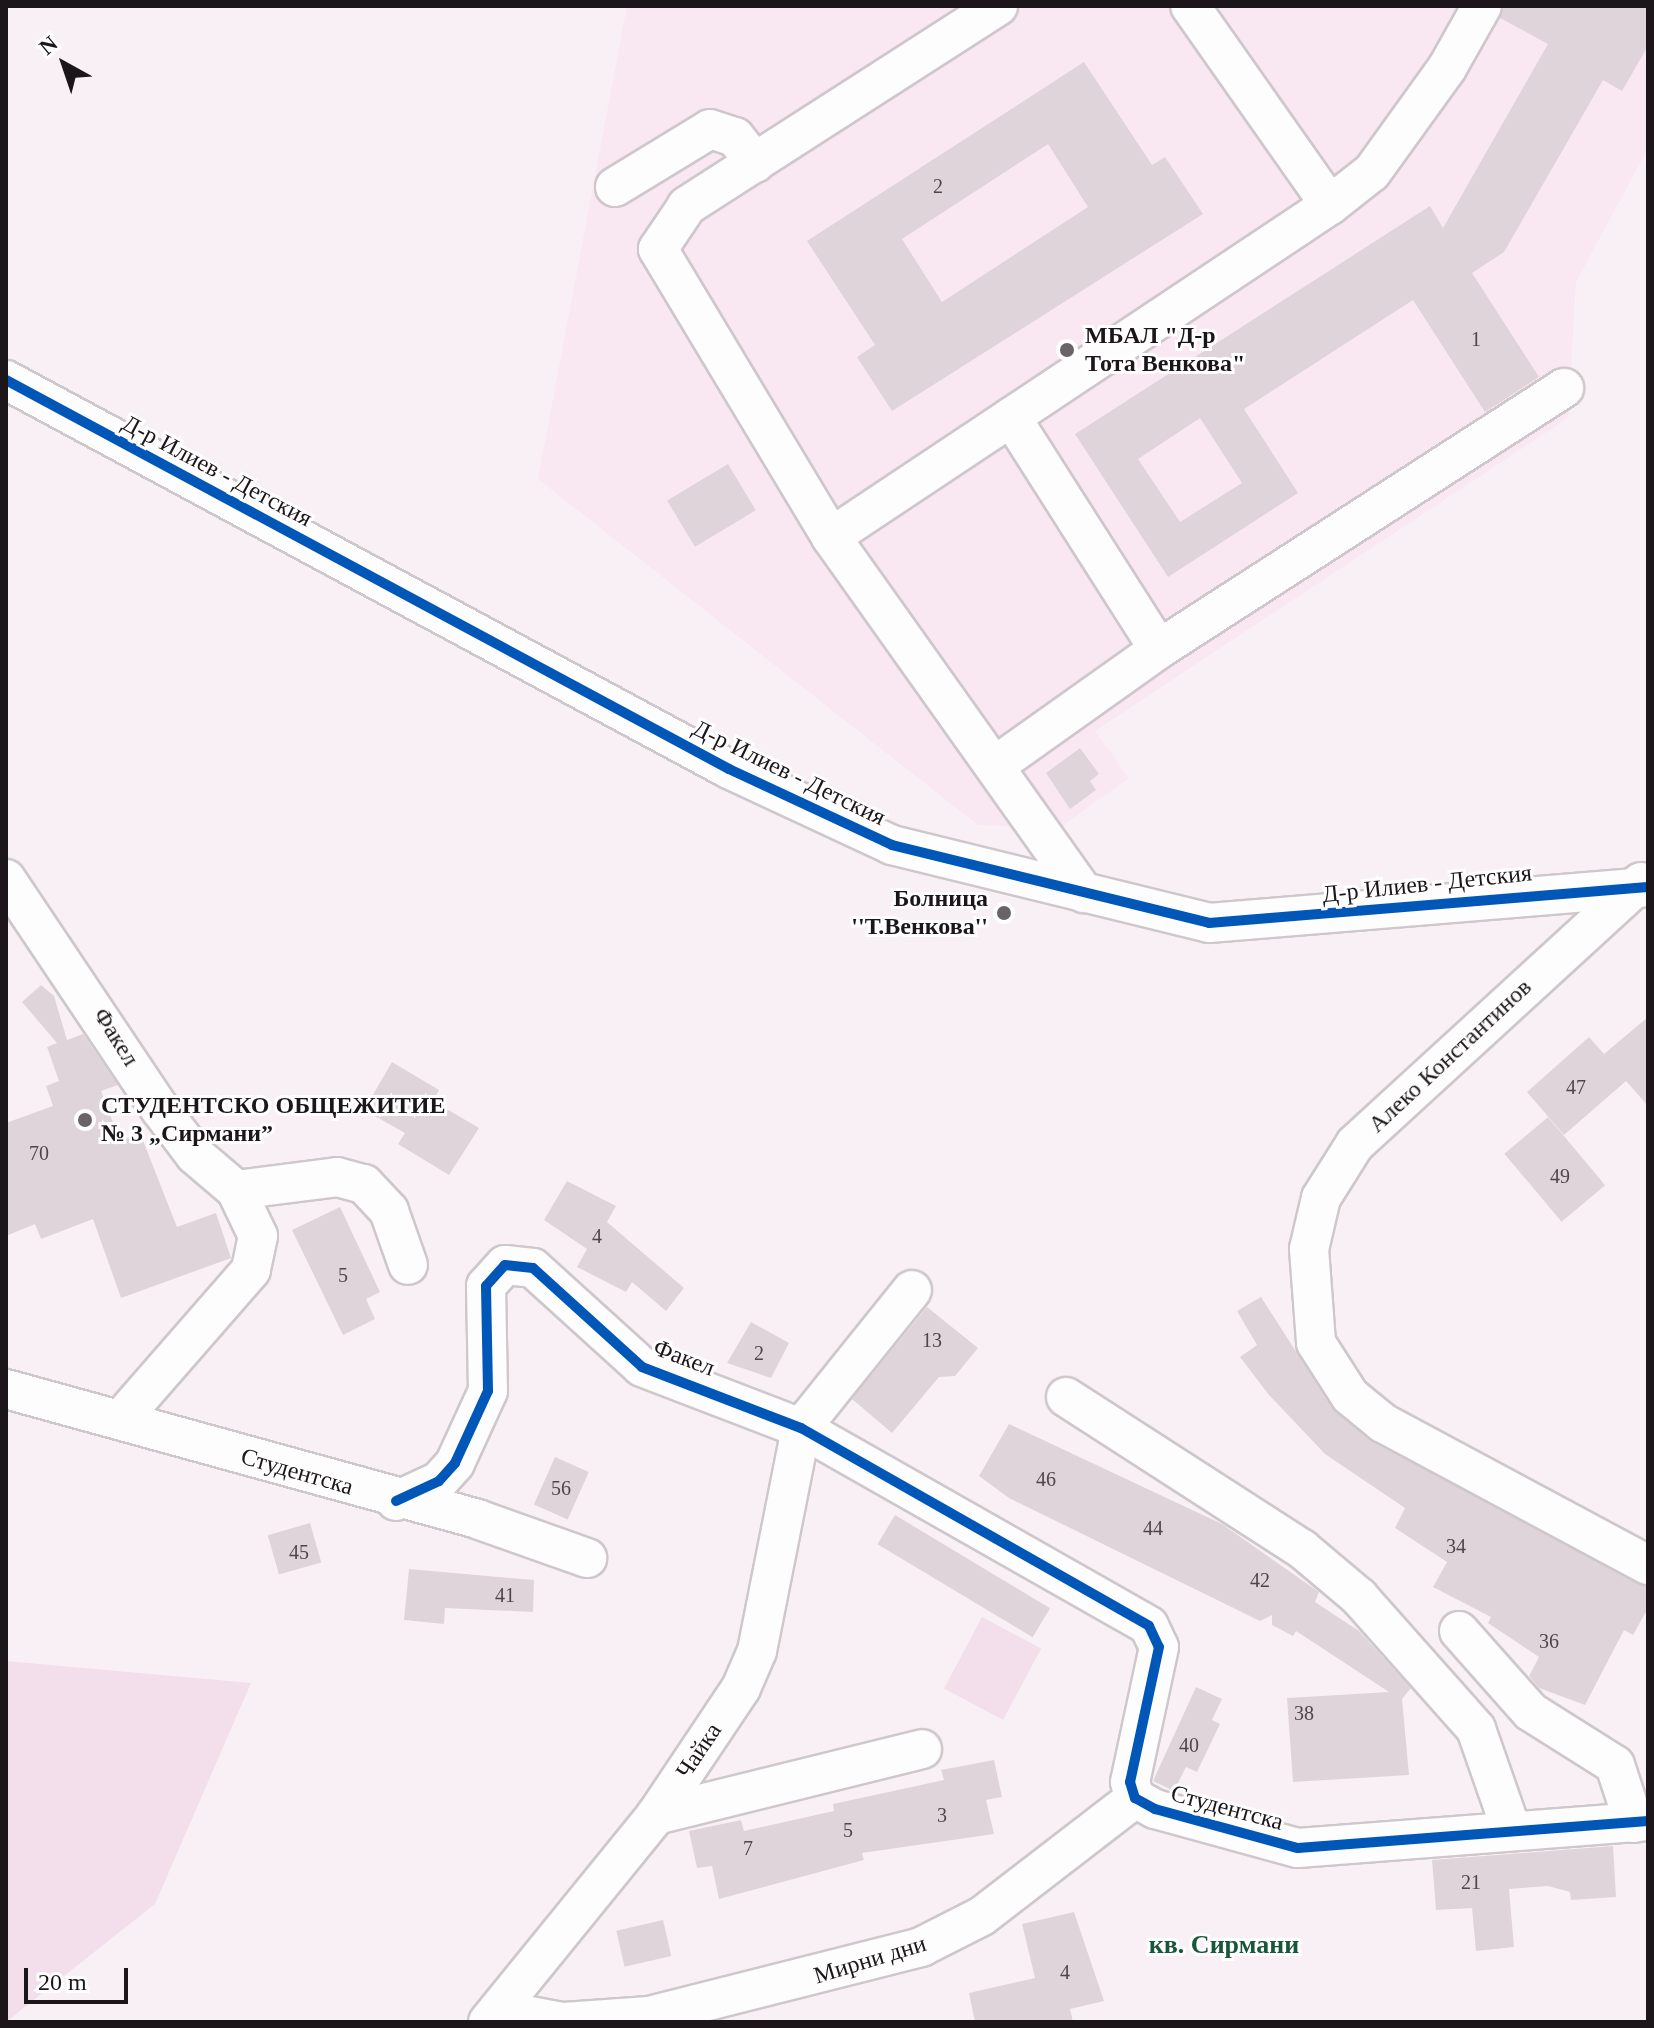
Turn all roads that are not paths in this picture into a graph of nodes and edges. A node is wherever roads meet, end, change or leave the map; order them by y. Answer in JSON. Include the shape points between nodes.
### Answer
{"nodes":[{"id":1,"x":998,"y":6,"type":"edge"},
{"id":2,"x":1190,"y":6,"type":"edge"},
{"id":3,"x":1482,"y":6,"type":"edge"},
{"id":4,"x":755,"y":163,"type":"junction"},
{"id":5,"x":615,"y":187,"type":"dead end"},
{"id":6,"x":1330,"y":205,"type":"junction"},
{"id":7,"x":6,"y":380,"type":"edge"},
{"id":8,"x":1564,"y":388,"type":"dead end"},
{"id":9,"x":1011,"y":417,"type":"junction"},
{"id":10,"x":831,"y":537,"type":"junction"},
{"id":11,"x":1159,"y":649,"type":"junction"},
{"id":12,"x":996,"y":765,"type":"junction"},
{"id":13,"x":6,"y":879,"type":"edge"},
{"id":14,"x":1643,"y":884,"type":"edge"},
{"id":15,"x":1084,"y":893,"type":"junction"},
{"id":16,"x":236,"y":1190,"type":"junction"},
{"id":17,"x":408,"y":1265,"type":"dead end"},
{"id":18,"x":912,"y":1290,"type":"dead end"},
{"id":19,"x":6,"y":1389,"type":"edge"},
{"id":20,"x":1066,"y":1397,"type":"dead end"},
{"id":21,"x":120,"y":1420,"type":"junction"},
{"id":22,"x":801,"y":1428,"type":"junction"},
{"id":23,"x":396,"y":1501,"type":"junction"},
{"id":24,"x":587,"y":1558,"type":"dead end"},
{"id":25,"x":1648,"y":1565,"type":"edge"},
{"id":26,"x":1459,"y":1631,"type":"dead end"},
{"id":27,"x":922,"y":1749,"type":"dead end"},
{"id":28,"x":1135,"y":1798,"type":"junction"},
{"id":29,"x":656,"y":1815,"type":"junction"},
{"id":30,"x":1641,"y":1822,"type":"edge"},
{"id":31,"x":1511,"y":1829,"type":"junction"},
{"id":32,"x":493,"y":2016,"type":"edge"},
{"id":33,"x":563,"y":2022,"type":"edge"}],
"edges":[{"from":1,"to":4,"type":"street"},
{"from":2,"to":6,"type":"street"},
{"from":3,"to":6,"type":"street","via":[[1447,68],[1372,172]]},
{"from":4,"to":5,"type":"street","via":[[735,137],[710,129]]},
{"from":4,"to":10,"type":"street","via":[[687,206],[658,249]]},
{"from":6,"to":9,"type":"street"},
{"from":7,"to":15,"type":"street","name":"Д-р Илиев - Детския","via":[[804,808],[892,845]]},
{"from":8,"to":11,"type":"street"},
{"from":9,"to":10,"type":"street"},
{"from":9,"to":11,"type":"street"},
{"from":10,"to":12,"type":"street"},
{"from":11,"to":12,"type":"street"},
{"from":12,"to":15,"type":"street"},
{"from":13,"to":16,"type":"street","name":"Факел","via":[[160,1109],[195,1155]]},
{"from":14,"to":15,"type":"street","name":"Д-р Илиев - Детския","via":[[1209,923]]},
{"from":14,"to":25,"type":"street","name":"Алеко Константинов","via":[[1355,1144],[1321,1198],[1309,1249],[1316,1343],[1335,1378],[1383,1423]]},
{"from":16,"to":17,"type":"street","via":[[337,1177],[364,1184],[389,1211]]},
{"from":16,"to":21,"type":"street","name":"Факел","via":[[258,1236],[251,1270]]},
{"from":18,"to":22,"type":"street"},
{"from":19,"to":21,"type":"street","name":"Студентска"},
{"from":20,"to":31,"type":"street","via":[[1302,1549],[1359,1597],[1476,1729]]},
{"from":21,"to":23,"type":"street","name":"Студентска"},
{"from":22,"to":23,"type":"street","name":"Факел","via":[[642,1367],[533,1268],[505,1265],[486,1286],[488,1391],[455,1463],[439,1481]]},
{"from":22,"to":28,"type":"street","name":"Студентска","via":[[1149,1626],[1159,1647],[1130,1782]]},
{"from":22,"to":29,"type":"street","name":"Чайка","via":[[757,1651]]},
{"from":23,"to":24,"type":"street","name":"Студентска","via":[[477,1519]]},
{"from":26,"to":30,"type":"street","via":[[1531,1712],[1615,1765]]},
{"from":27,"to":29,"type":"street"},
{"from":28,"to":31,"type":"street","name":"Студентска","via":[[1298,1848]]},
{"from":28,"to":33,"type":"street","name":"Мирни дни","via":[[982,1916],[921,1947],[754,1994],[649,2016]]},
{"from":29,"to":32,"type":"street","name":"Чайка"},
{"from":30,"to":31,"type":"street","name":"Студентска"},
{"from":32,"to":33,"type":"street","name":"Мирни дни"}]}
